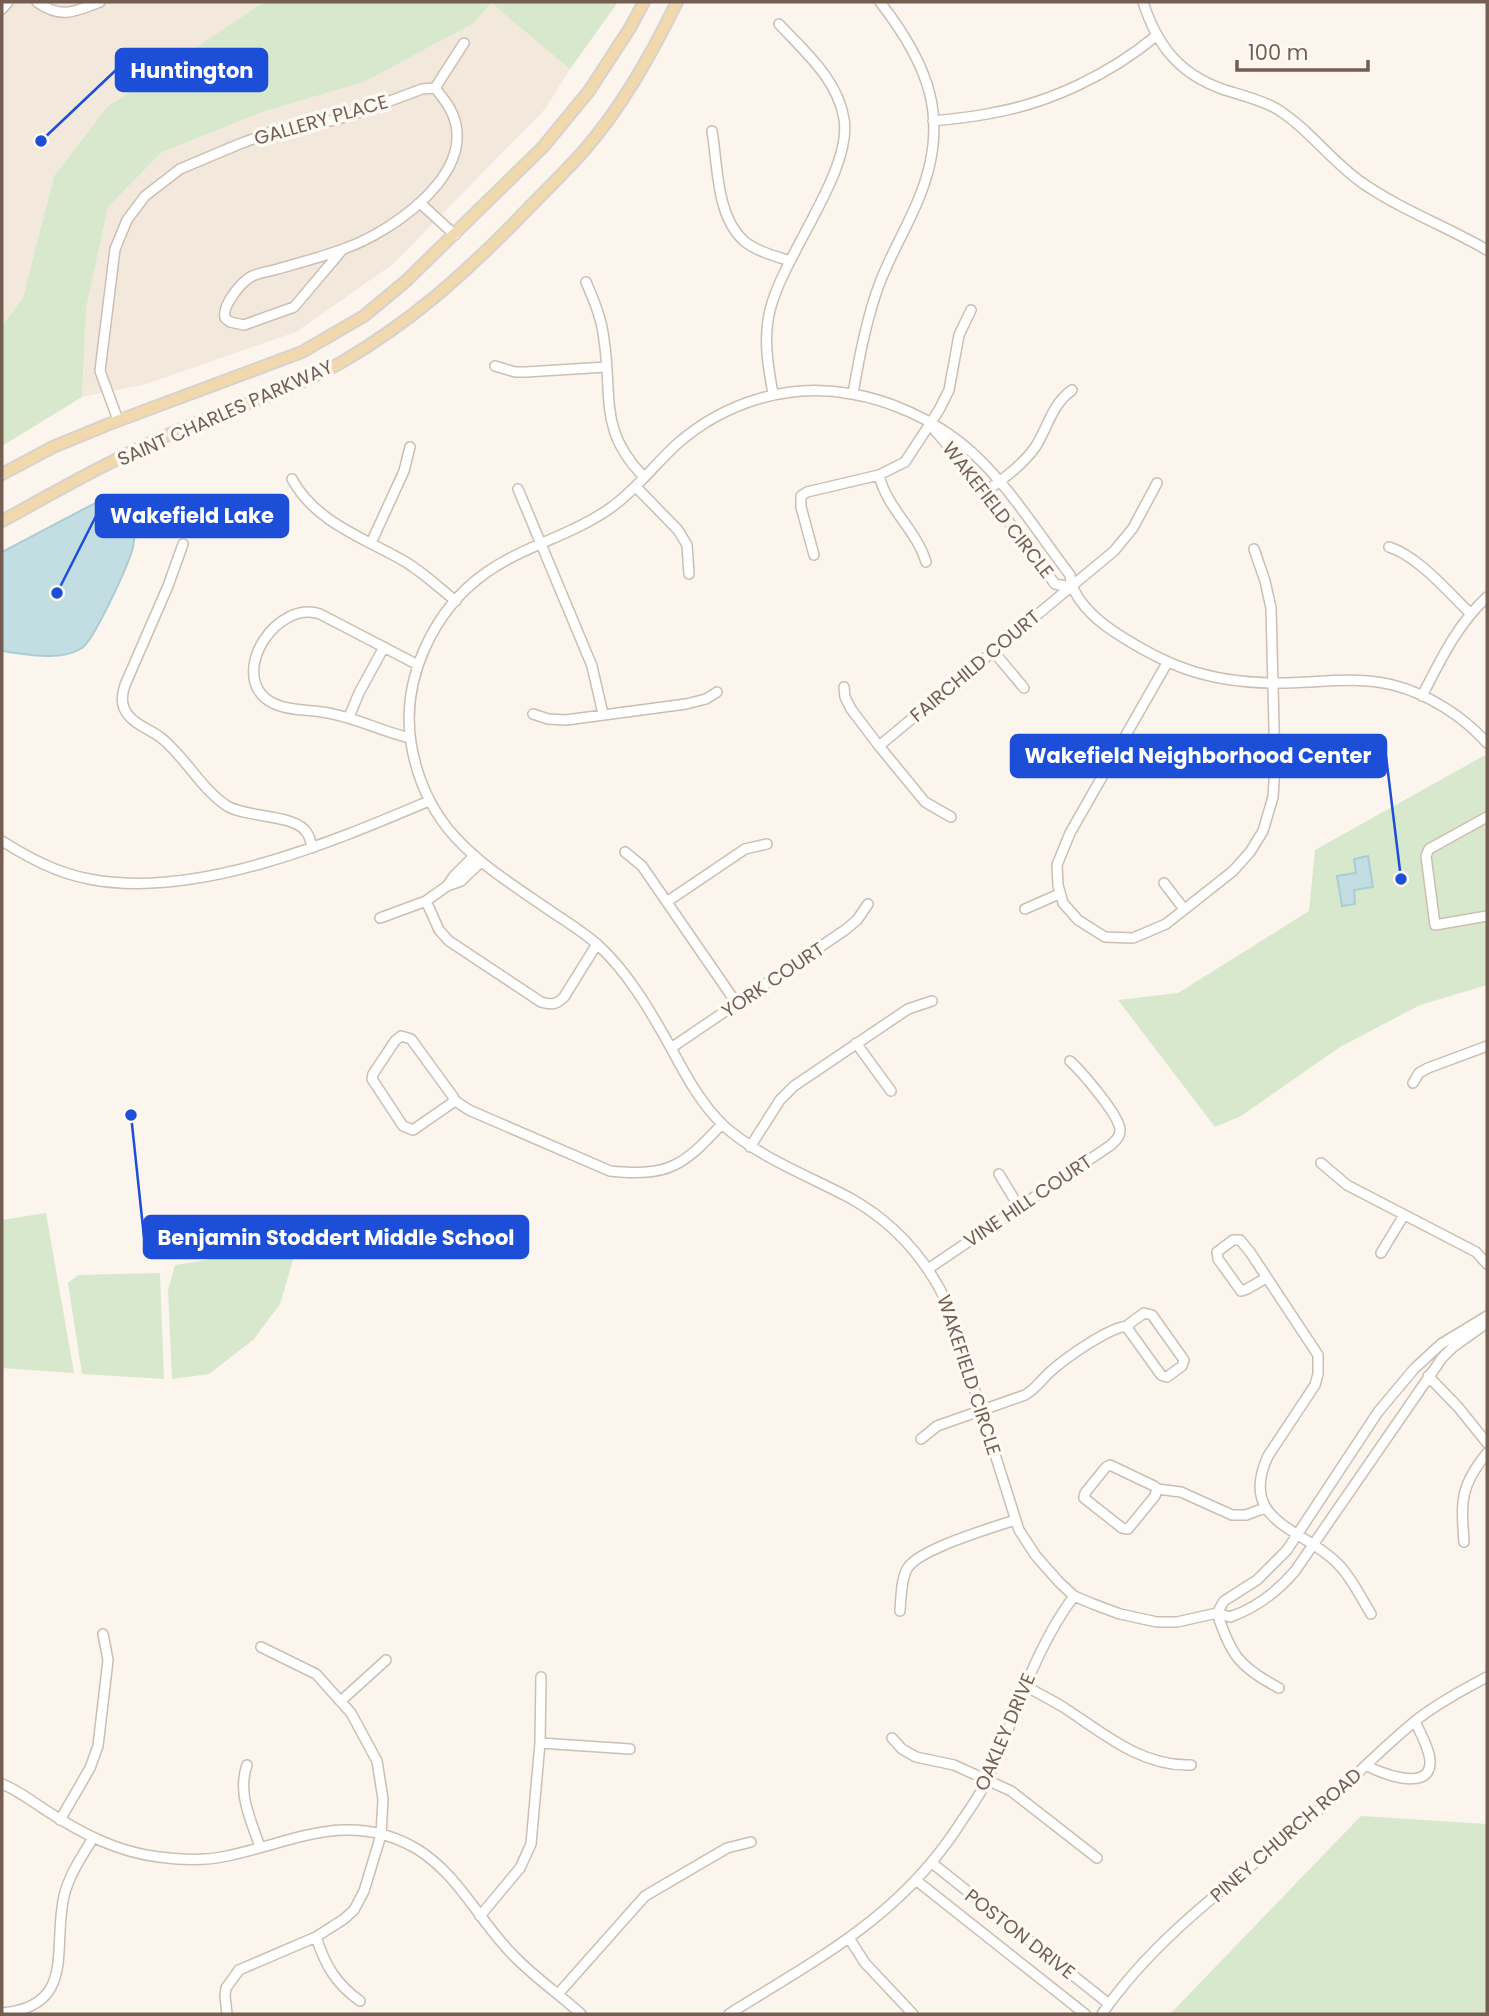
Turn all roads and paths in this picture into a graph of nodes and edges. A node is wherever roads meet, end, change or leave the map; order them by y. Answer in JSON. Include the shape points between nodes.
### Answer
{"nodes":[{"id":1,"x":8,"y":2,"type":"edge"},
{"id":2,"x":37,"y":2,"type":"edge"},
{"id":3,"x":100,"y":2,"type":"edge"},
{"id":4,"x":644,"y":2,"type":"edge"},
{"id":5,"x":677,"y":2,"type":"edge"},
{"id":6,"x":880,"y":2,"type":"edge"},
{"id":7,"x":1143,"y":2,"type":"edge"},
{"id":8,"x":2,"y":9,"type":"edge"},
{"id":9,"x":779,"y":24,"type":"dead end"},
{"id":10,"x":1156,"y":37,"type":"junction"},
{"id":11,"x":464,"y":43,"type":"dead end"},
{"id":12,"x":435,"y":88,"type":"junction"},
{"id":13,"x":933,"y":121,"type":"junction"},
{"id":14,"x":712,"y":131,"type":"dead end"},
{"id":15,"x":420,"y":203,"type":"junction"},
{"id":16,"x":455,"y":235,"type":"junction"},
{"id":17,"x":343,"y":249,"type":"junction"},
{"id":18,"x":1487,"y":250,"type":"edge"},
{"id":19,"x":790,"y":261,"type":"junction"},
{"id":20,"x":586,"y":282,"type":"dead end"},
{"id":21,"x":971,"y":310,"type":"dead end"},
{"id":22,"x":495,"y":366,"type":"dead end"},
{"id":23,"x":606,"y":367,"type":"junction"},
{"id":24,"x":1072,"y":390,"type":"dead end"},
{"id":25,"x":773,"y":394,"type":"junction"},
{"id":26,"x":853,"y":394,"type":"junction"},
{"id":27,"x":118,"y":420,"type":"junction"},
{"id":28,"x":930,"y":424,"type":"junction"},
{"id":29,"x":410,"y":447,"type":"dead end"},
{"id":30,"x":2,"y":474,"type":"edge"},
{"id":31,"x":879,"y":475,"type":"junction"},
{"id":32,"x":644,"y":477,"type":"junction"},
{"id":33,"x":292,"y":479,"type":"dead end"},
{"id":34,"x":999,"y":482,"type":"junction"},
{"id":35,"x":1157,"y":483,"type":"dead end"},
{"id":36,"x":636,"y":487,"type":"junction"},
{"id":37,"x":518,"y":489,"type":"dead end"},
{"id":38,"x":986,"y":491,"type":"junction"},
{"id":39,"x":2,"y":522,"type":"edge"},
{"id":40,"x":371,"y":543,"type":"junction"},
{"id":41,"x":183,"y":544,"type":"dead end"},
{"id":42,"x":541,"y":545,"type":"junction"},
{"id":43,"x":1389,"y":547,"type":"dead end"},
{"id":44,"x":1254,"y":549,"type":"dead end"},
{"id":45,"x":814,"y":555,"type":"dead end"},
{"id":46,"x":926,"y":562,"type":"dead end"},
{"id":47,"x":689,"y":574,"type":"dead end"},
{"id":48,"x":1070,"y":587,"type":"junction"},
{"id":49,"x":1487,"y":597,"type":"edge"},
{"id":50,"x":456,"y":601,"type":"junction"},
{"id":51,"x":1470,"y":613,"type":"junction"},
{"id":52,"x":384,"y":647,"type":"junction"},
{"id":53,"x":993,"y":652,"type":"junction"},
{"id":54,"x":1167,"y":663,"type":"junction"},
{"id":55,"x":418,"y":665,"type":"junction"},
{"id":56,"x":1272,"y":683,"type":"junction"},
{"id":57,"x":844,"y":687,"type":"dead end"},
{"id":58,"x":1024,"y":688,"type":"dead end"},
{"id":59,"x":717,"y":692,"type":"dead end"},
{"id":60,"x":1422,"y":696,"type":"junction"},
{"id":61,"x":533,"y":714,"type":"dead end"},
{"id":62,"x":603,"y":714,"type":"junction"},
{"id":63,"x":349,"y":717,"type":"junction"},
{"id":64,"x":410,"y":738,"type":"junction"},
{"id":65,"x":1124,"y":741,"type":"junction"},
{"id":66,"x":1487,"y":743,"type":"edge"},
{"id":67,"x":879,"y":746,"type":"junction"},
{"id":68,"x":1343,"y":765,"type":"dead end"},
{"id":69,"x":1275,"y":766,"type":"junction"},
{"id":70,"x":1168,"y":767,"type":"dead end"},
{"id":71,"x":429,"y":801,"type":"junction"},
{"id":72,"x":950,"y":817,"type":"dead end"},
{"id":73,"x":1487,"y":817,"type":"edge"},
{"id":74,"x":5,"y":843,"type":"edge"},
{"id":75,"x":767,"y":844,"type":"dead end"},
{"id":76,"x":312,"y":848,"type":"junction"},
{"id":77,"x":625,"y":852,"type":"dead end"},
{"id":78,"x":2,"y":855,"type":"edge"},
{"id":79,"x":477,"y":860,"type":"junction"},
{"id":80,"x":1164,"y":883,"type":"dead end"},
{"id":81,"x":1059,"y":894,"type":"junction"},
{"id":82,"x":426,"y":901,"type":"junction"},
{"id":83,"x":668,"y":901,"type":"junction"},
{"id":84,"x":868,"y":904,"type":"dead end"},
{"id":85,"x":1025,"y":909,"type":"dead end"},
{"id":86,"x":1184,"y":909,"type":"junction"},
{"id":87,"x":1487,"y":916,"type":"edge"},
{"id":88,"x":380,"y":918,"type":"dead end"},
{"id":89,"x":597,"y":944,"type":"junction"},
{"id":90,"x":932,"y":1001,"type":"dead end"},
{"id":91,"x":737,"y":1004,"type":"junction"},
{"id":92,"x":856,"y":1044,"type":"junction"},
{"id":93,"x":1487,"y":1046,"type":"edge"},
{"id":94,"x":671,"y":1048,"type":"junction"},
{"id":95,"x":1070,"y":1060,"type":"dead end"},
{"id":96,"x":1413,"y":1083,"type":"dead end"},
{"id":97,"x":891,"y":1091,"type":"dead end"},
{"id":98,"x":454,"y":1100,"type":"junction"},
{"id":99,"x":722,"y":1124,"type":"junction"},
{"id":100,"x":750,"y":1147,"type":"junction"},
{"id":101,"x":1321,"y":1163,"type":"dead end"},
{"id":102,"x":999,"y":1174,"type":"dead end"},
{"id":103,"x":1018,"y":1207,"type":"junction"},
{"id":104,"x":1404,"y":1215,"type":"junction"},
{"id":105,"x":1381,"y":1253,"type":"dead end"},
{"id":106,"x":1487,"y":1264,"type":"edge"},
{"id":107,"x":928,"y":1269,"type":"junction"},
{"id":108,"x":1266,"y":1278,"type":"junction"},
{"id":109,"x":1487,"y":1316,"type":"edge"},
{"id":110,"x":1487,"y":1323,"type":"edge"},
{"id":111,"x":1128,"y":1326,"type":"junction"},
{"id":112,"x":1428,"y":1376,"type":"junction"},
{"id":113,"x":982,"y":1411,"type":"junction"},
{"id":114,"x":921,"y":1439,"type":"dead end"},
{"id":115,"x":1487,"y":1443,"type":"edge"},
{"id":116,"x":1487,"y":1453,"type":"edge"},
{"id":117,"x":1157,"y":1489,"type":"junction"},
{"id":118,"x":1265,"y":1508,"type":"junction"},
{"id":119,"x":1015,"y":1520,"type":"junction"},
{"id":120,"x":1297,"y":1536,"type":"junction"},
{"id":121,"x":1464,"y":1542,"type":"dead end"},
{"id":122,"x":1313,"y":1545,"type":"junction"},
{"id":123,"x":1074,"y":1596,"type":"junction"},
{"id":124,"x":900,"y":1611,"type":"dead end"},
{"id":125,"x":1217,"y":1613,"type":"junction"},
{"id":126,"x":1371,"y":1614,"type":"dead end"},
{"id":127,"x":103,"y":1634,"type":"dead end"},
{"id":128,"x":261,"y":1647,"type":"dead end"},
{"id":129,"x":386,"y":1660,"type":"dead end"},
{"id":130,"x":541,"y":1677,"type":"dead end"},
{"id":131,"x":1487,"y":1677,"type":"edge"},
{"id":132,"x":1024,"y":1685,"type":"junction"},
{"id":133,"x":1279,"y":1688,"type":"dead end"},
{"id":134,"x":342,"y":1700,"type":"junction"},
{"id":135,"x":1415,"y":1721,"type":"junction"},
{"id":136,"x":892,"y":1738,"type":"dead end"},
{"id":137,"x":540,"y":1743,"type":"junction"},
{"id":138,"x":630,"y":1749,"type":"dead end"},
{"id":139,"x":247,"y":1765,"type":"dead end"},
{"id":140,"x":1191,"y":1765,"type":"dead end"},
{"id":141,"x":1366,"y":1765,"type":"junction"},
{"id":142,"x":987,"y":1780,"type":"junction"},
{"id":143,"x":2,"y":1784,"type":"edge"},
{"id":144,"x":60,"y":1820,"type":"junction"},
{"id":145,"x":381,"y":1835,"type":"junction"},
{"id":146,"x":93,"y":1838,"type":"junction"},
{"id":147,"x":751,"y":1842,"type":"dead end"},
{"id":148,"x":260,"y":1847,"type":"junction"},
{"id":149,"x":1097,"y":1858,"type":"dead end"},
{"id":150,"x":932,"y":1863,"type":"junction"},
{"id":151,"x":917,"y":1881,"type":"junction"},
{"id":152,"x":480,"y":1916,"type":"junction"},
{"id":153,"x":316,"y":1937,"type":"junction"},
{"id":154,"x":849,"y":1938,"type":"junction"},
{"id":155,"x":558,"y":1994,"type":"junction"},
{"id":156,"x":360,"y":2001,"type":"dead end"},
{"id":157,"x":1109,"y":2004,"type":"junction"},
{"id":158,"x":2,"y":2013,"type":"edge"},
{"id":159,"x":576,"y":2013,"type":"edge"},
{"id":160,"x":228,"y":2014,"type":"edge"},
{"id":161,"x":729,"y":2014,"type":"edge"},
{"id":162,"x":913,"y":2014,"type":"edge"},
{"id":163,"x":1085,"y":2014,"type":"edge"},
{"id":164,"x":1102,"y":2014,"type":"edge"}],
"edges":[{"from":1,"to":8,"type":"street"},
{"from":2,"to":3,"type":"street","via":[[61,13]]},
{"from":4,"to":16,"type":"main road","name":"SAINT CHARLES PARKWAY","via":[[605,69],[564,124]]},
{"from":5,"to":39,"type":"main road","name":"SAINT CHARLES PARKWAY","via":[[615,111],[582,153],[429,304],[340,363],[185,427]]},
{"from":6,"to":13,"type":"street","via":[[920,60]]},
{"from":7,"to":10,"type":"street"},
{"from":9,"to":19,"type":"street","via":[[828,79],[841,106],[845,132],[837,167]]},
{"from":10,"to":13,"type":"street","via":[[1101,73],[1046,98],[992,114]]},
{"from":10,"to":18,"type":"street","via":[[1199,78],[1275,108],[1371,189]]},
{"from":11,"to":12,"type":"street"},
{"from":12,"to":15,"type":"street","via":[[453,115],[456,141],[445,172]]},
{"from":12,"to":27,"type":"street","name":"GALLERY PLACE","via":[[335,120],[279,130],[200,159],[159,183],[127,220],[116,248],[100,371]]},
{"from":13,"to":26,"type":"street","via":[[925,181],[878,286]]},
{"from":14,"to":19,"type":"street","via":[[730,223],[750,244]]},
{"from":15,"to":16,"type":"street"},
{"from":15,"to":17,"type":"street","via":[[391,226]]},
{"from":16,"to":27,"type":"main road","name":"SAINT CHARLES PARKWAY","via":[[380,303],[318,344],[273,365]]},
{"from":17,"to":17,"type":"street","via":[[250,278],[226,307],[225,318],[244,325],[294,307]]},
{"from":19,"to":25,"type":"street","via":[[770,307],[766,330]]},
{"from":20,"to":23,"type":"street","via":[[602,325]]},
{"from":21,"to":28,"type":"street","via":[[959,335],[949,390]]},
{"from":22,"to":23,"type":"street","via":[[515,372]]},
{"from":23,"to":32,"type":"street","via":[[614,433]]},
{"from":24,"to":34,"type":"street","via":[[1056,405],[1036,446]]},
{"from":25,"to":26,"type":"street","name":"WAKEFIELD CIRCLE","via":[[816,390]]},
{"from":25,"to":32,"type":"street","name":"WAKEFIELD CIRCLE","via":[[702,425]]},
{"from":26,"to":28,"type":"street","name":"WAKEFIELD CIRCLE"},
{"from":27,"to":30,"type":"main road","name":"SAINT CHARLES PARKWAY"},
{"from":28,"to":31,"type":"street","via":[[905,462]]},
{"from":28,"to":34,"type":"street","name":"WAKEFIELD CIRCLE","via":[[964,444]]},
{"from":28,"to":38,"type":"street","name":"WAKEFIELD CIRCLE"},
{"from":29,"to":40,"type":"street"},
{"from":31,"to":45,"type":"street","via":[[803,494],[801,507]]},
{"from":31,"to":46,"type":"street","via":[[886,497],[919,542]]},
{"from":32,"to":36,"type":"street","name":"WAKEFIELD CIRCLE"},
{"from":33,"to":40,"type":"street","via":[[300,493],[324,514]]},
{"from":34,"to":38,"type":"street"},
{"from":34,"to":48,"type":"street","name":"WAKEFIELD CIRCLE","via":[[1070,575]]},
{"from":35,"to":48,"type":"street","name":"FAIRCHILD COURT","via":[[1124,540]]},
{"from":36,"to":42,"type":"street","name":"WAKEFIELD CIRCLE","via":[[588,523]]},
{"from":36,"to":47,"type":"street","via":[[678,530],[687,545]]},
{"from":37,"to":42,"type":"street"},
{"from":38,"to":48,"type":"street","name":"WAKEFIELD CIRCLE","via":[[1055,584]]},
{"from":40,"to":50,"type":"street","via":[[406,562]]},
{"from":41,"to":76,"type":"street","via":[[125,685],[125,709],[164,741],[223,803],[297,824],[308,834]]},
{"from":42,"to":50,"type":"street","name":"WAKEFIELD CIRCLE","via":[[489,571]]},
{"from":42,"to":62,"type":"street","via":[[592,666]]},
{"from":43,"to":51,"type":"street","via":[[1418,564]]},
{"from":44,"to":56,"type":"street","via":[[1271,608]]},
{"from":48,"to":53,"type":"street","name":"FAIRCHILD COURT"},
{"from":48,"to":54,"type":"street","name":"WAKEFIELD CIRCLE","via":[[1100,622]]},
{"from":49,"to":51,"type":"street"},
{"from":50,"to":55,"type":"street","name":"WAKEFIELD CIRCLE","via":[[441,618]]},
{"from":51,"to":60,"type":"street","via":[[1452,637]]},
{"from":52,"to":55,"type":"street"},
{"from":52,"to":63,"type":"street"},
{"from":52,"to":63,"type":"street","via":[[320,614],[307,612],[278,622],[258,653],[254,681],[270,701],[285,708]]},
{"from":53,"to":58,"type":"street"},
{"from":53,"to":67,"type":"street","name":"FAIRCHILD COURT"},
{"from":54,"to":56,"type":"street","name":"WAKEFIELD CIRCLE","via":[[1211,678]]},
{"from":54,"to":65,"type":"street"},
{"from":55,"to":64,"type":"street","name":"WAKEFIELD CIRCLE"},
{"from":56,"to":60,"type":"street","name":"WAKEFIELD CIRCLE","via":[[1372,681]]},
{"from":56,"to":69,"type":"street"},
{"from":57,"to":67,"type":"street","via":[[851,709]]},
{"from":59,"to":62,"type":"street","via":[[686,704]]},
{"from":60,"to":66,"type":"street","name":"WAKEFIELD CIRCLE","via":[[1454,714]]},
{"from":61,"to":62,"type":"street","via":[[556,720]]},
{"from":63,"to":64,"type":"street"},
{"from":64,"to":71,"type":"street","name":"WAKEFIELD CIRCLE"},
{"from":65,"to":70,"type":"street"},
{"from":65,"to":81,"type":"street","via":[[1064,845],[1057,865]]},
{"from":67,"to":72,"type":"street","via":[[925,802]]},
{"from":68,"to":69,"type":"street"},
{"from":69,"to":86,"type":"street","via":[[1271,804],[1257,841],[1233,872]]},
{"from":71,"to":76,"type":"street"},
{"from":71,"to":79,"type":"street","name":"WAKEFIELD CIRCLE"},
{"from":73,"to":87,"type":"street","via":[[1429,849],[1426,856],[1435,925]]},
{"from":74,"to":76,"type":"street","via":[[27,858],[68,874],[130,883],[186,879]]},
{"from":74,"to":78,"type":"street"},
{"from":75,"to":83,"type":"street","via":[[745,849]]},
{"from":77,"to":83,"type":"street","via":[[642,866]]},
{"from":79,"to":82,"type":"street"},
{"from":79,"to":89,"type":"street","name":"WAKEFIELD CIRCLE"},
{"from":80,"to":86,"type":"street"},
{"from":81,"to":85,"type":"street"},
{"from":81,"to":86,"type":"street","via":[[1078,920],[1113,939],[1151,932]]},
{"from":82,"to":88,"type":"street"},
{"from":82,"to":89,"type":"street","via":[[449,942],[548,1004],[564,997]]},
{"from":83,"to":91,"type":"street"},
{"from":84,"to":91,"type":"street","name":"YORK COURT","via":[[845,930]]},
{"from":89,"to":94,"type":"street","name":"WAKEFIELD CIRCLE","via":[[632,985]]},
{"from":90,"to":92,"type":"street","via":[[908,1009]]},
{"from":91,"to":94,"type":"street","name":"YORK COURT"},
{"from":92,"to":97,"type":"street"},
{"from":92,"to":100,"type":"street","via":[[786,1094]]},
{"from":93,"to":96,"type":"street","via":[[1428,1068]]},
{"from":94,"to":99,"type":"street","name":"WAKEFIELD CIRCLE","via":[[697,1094]]},
{"from":95,"to":103,"type":"street","name":"VINE HILL COURT","via":[[1086,1075],[1120,1127],[1119,1136]]},
{"from":98,"to":98,"type":"street","via":[[417,1128],[408,1129],[373,1082],[373,1074],[397,1039],[408,1037]]},
{"from":98,"to":99,"type":"street","via":[[610,1171],[632,1173],[680,1164]]},
{"from":99,"to":100,"type":"street","name":"WAKEFIELD CIRCLE"},
{"from":100,"to":107,"type":"street","name":"WAKEFIELD CIRCLE","via":[[875,1214]]},
{"from":101,"to":104,"type":"street","via":[[1343,1182]]},
{"from":102,"to":103,"type":"street"},
{"from":103,"to":107,"type":"street","name":"VINE HILL COURT"},
{"from":104,"to":105,"type":"street"},
{"from":104,"to":106,"type":"street","via":[[1476,1252]]},
{"from":107,"to":113,"type":"street","name":"WAKEFIELD CIRCLE","via":[[947,1303]]},
{"from":108,"to":108,"type":"street","via":[[1240,1240],[1217,1252],[1241,1291]]},
{"from":108,"to":118,"type":"street","via":[[1316,1349],[1320,1364],[1315,1385],[1262,1468]]},
{"from":109,"to":120,"type":"street","name":"WAKEFIELD CIRCLE","via":[[1441,1344],[1400,1385]]},
{"from":110,"to":112,"type":"street","name":"WAKEFIELD CIRCLE","via":[[1452,1347]]},
{"from":111,"to":111,"type":"street","via":[[1150,1313],[1183,1365],[1167,1377],[1161,1375]]},
{"from":111,"to":113,"type":"street","via":[[1103,1335],[1050,1372],[1033,1391]]},
{"from":112,"to":115,"type":"street"},
{"from":112,"to":122,"type":"street","name":"WAKEFIELD CIRCLE"},
{"from":113,"to":114,"type":"street","via":[[937,1426]]},
{"from":113,"to":119,"type":"street","name":"WAKEFIELD CIRCLE"},
{"from":116,"to":121,"type":"street","via":[[1465,1488]]},
{"from":117,"to":117,"type":"street","via":[[1109,1465],[1084,1498],[1128,1529]]},
{"from":117,"to":118,"type":"street","via":[[1181,1492],[1232,1515]]},
{"from":118,"to":120,"type":"street"},
{"from":119,"to":123,"type":"street","name":"WAKEFIELD CIRCLE","via":[[1036,1556]]},
{"from":119,"to":124,"type":"street","via":[[912,1563],[905,1574]]},
{"from":120,"to":122,"type":"street"},
{"from":120,"to":125,"type":"street","name":"WAKEFIELD CIRCLE","via":[[1268,1572],[1224,1601]]},
{"from":122,"to":125,"type":"street","name":"WAKEFIELD CIRCLE","via":[[1285,1582],[1261,1602],[1230,1617]]},
{"from":122,"to":126,"type":"street","via":[[1338,1564]]},
{"from":123,"to":125,"type":"street","name":"WAKEFIELD CIRCLE","via":[[1157,1622]]},
{"from":123,"to":132,"type":"street","name":"OAKLEY DRIVE"},
{"from":125,"to":133,"type":"street","via":[[1241,1664]]},
{"from":127,"to":144,"type":"street","via":[[108,1660],[98,1746]]},
{"from":128,"to":134,"type":"street","via":[[323,1680]]},
{"from":129,"to":134,"type":"street"},
{"from":130,"to":137,"type":"street"},
{"from":131,"to":135,"type":"street","name":"PINEY CHURCH ROAD"},
{"from":132,"to":140,"type":"street","via":[[1127,1749],[1171,1765]]},
{"from":132,"to":142,"type":"street","name":"OAKLEY DRIVE"},
{"from":134,"to":145,"type":"street","via":[[377,1761],[383,1799]]},
{"from":135,"to":141,"type":"street","name":"PINEY CHURCH ROAD"},
{"from":135,"to":141,"type":"street","via":[[1430,1758],[1427,1773],[1418,1778],[1391,1777]]},
{"from":136,"to":142,"type":"street","via":[[916,1757],[954,1765]]},
{"from":137,"to":138,"type":"street"},
{"from":137,"to":152,"type":"street","via":[[528,1853]]},
{"from":139,"to":148,"type":"street","via":[[243,1794]]},
{"from":141,"to":157,"type":"street","name":"PINEY CHURCH ROAD","via":[[1181,1927]]},
{"from":142,"to":149,"type":"street","via":[[1024,1800]]},
{"from":142,"to":150,"type":"street","name":"OAKLEY DRIVE"},
{"from":143,"to":144,"type":"street"},
{"from":144,"to":146,"type":"street"},
{"from":145,"to":148,"type":"street","via":[[330,1830]]},
{"from":145,"to":152,"type":"street","via":[[430,1858]]},
{"from":145,"to":153,"type":"street","via":[[358,1905]]},
{"from":146,"to":148,"type":"street","via":[[131,1853],[176,1859],[227,1856]]},
{"from":146,"to":158,"type":"street","via":[[64,1895],[58,1971],[52,1985],[30,2007]]},
{"from":147,"to":155,"type":"street","via":[[727,1848],[645,1896]]},
{"from":150,"to":151,"type":"street","name":"OAKLEY DRIVE"},
{"from":150,"to":157,"type":"street","name":"POSTON DRIVE"},
{"from":151,"to":154,"type":"street","name":"OAKLEY DRIVE"},
{"from":151,"to":163,"type":"street","name":"POSTON DRIVE"},
{"from":152,"to":155,"type":"street","via":[[512,1955]]},
{"from":153,"to":156,"type":"street","via":[[332,1974]]},
{"from":153,"to":160,"type":"street","via":[[239,1970],[226,1988]]},
{"from":154,"to":161,"type":"street","name":"OAKLEY DRIVE"},
{"from":154,"to":162,"type":"street","via":[[865,1963]]},
{"from":155,"to":159,"type":"street"},
{"from":157,"to":164,"type":"street","name":"PINEY CHURCH ROAD"}]}
